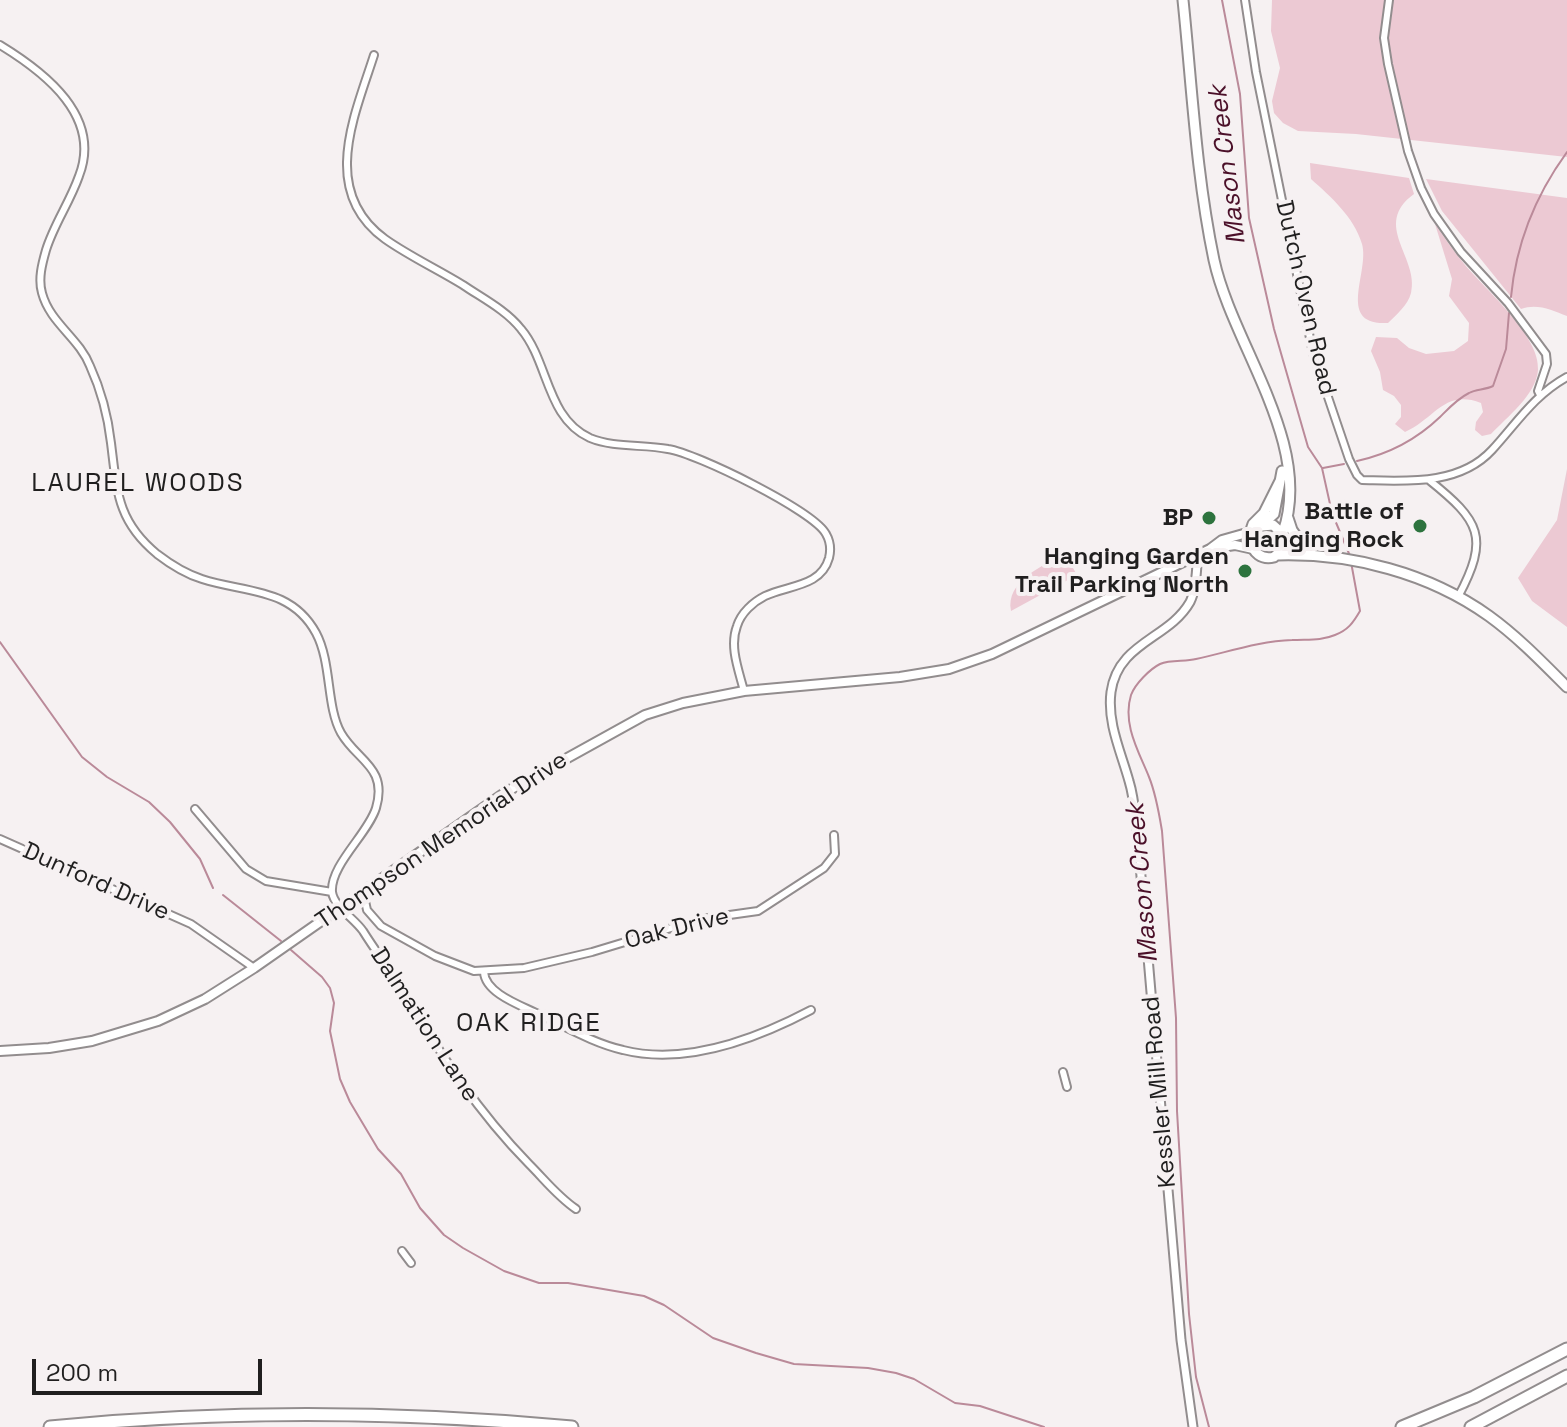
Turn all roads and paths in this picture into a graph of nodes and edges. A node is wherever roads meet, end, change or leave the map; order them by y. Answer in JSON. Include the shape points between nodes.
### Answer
{"nodes":[{"id":1,"x":1183,"y":0,"type":"edge"},
{"id":2,"x":1245,"y":0,"type":"edge"},
{"id":3,"x":1389,"y":0,"type":"edge"},
{"id":4,"x":0,"y":45,"type":"edge"},
{"id":5,"x":374,"y":55,"type":"dead end"},
{"id":6,"x":1567,"y":377,"type":"edge"},
{"id":7,"x":1540,"y":395,"type":"junction"},
{"id":8,"x":1281,"y":440,"type":"junction"},
{"id":9,"x":1429,"y":480,"type":"junction"},
{"id":10,"x":1288,"y":518,"type":"junction"},
{"id":11,"x":1256,"y":529,"type":"junction"},
{"id":12,"x":1284,"y":535,"type":"junction"},
{"id":13,"x":1210,"y":549,"type":"junction"},
{"id":14,"x":1253,"y":549,"type":"junction"},
{"id":15,"x":1306,"y":550,"type":"junction"},
{"id":16,"x":1198,"y":554,"type":"junction"},
{"id":17,"x":1321,"y":554,"type":"junction"},
{"id":18,"x":1278,"y":555,"type":"junction"},
{"id":19,"x":1458,"y":597,"type":"junction"},
{"id":20,"x":1567,"y":687,"type":"edge"},
{"id":21,"x":744,"y":691,"type":"junction"},
{"id":22,"x":195,"y":809,"type":"dead end"},
{"id":23,"x":834,"y":835,"type":"dead end"},
{"id":24,"x":0,"y":839,"type":"edge"},
{"id":25,"x":332,"y":892,"type":"junction"},
{"id":26,"x":363,"y":892,"type":"junction"},
{"id":27,"x":341,"y":908,"type":"junction"},
{"id":28,"x":254,"y":968,"type":"junction"},
{"id":29,"x":484,"y":972,"type":"junction"},
{"id":30,"x":811,"y":1010,"type":"dead end"},
{"id":31,"x":0,"y":1051,"type":"edge"},
{"id":32,"x":1063,"y":1072,"type":"dead end"},
{"id":33,"x":1067,"y":1087,"type":"dead end"},
{"id":34,"x":576,"y":1209,"type":"dead end"},
{"id":35,"x":402,"y":1251,"type":"dead end"},
{"id":36,"x":411,"y":1263,"type":"dead end"},
{"id":37,"x":1567,"y":1341,"type":"edge"},
{"id":38,"x":1567,"y":1349,"type":"edge"},
{"id":39,"x":1533,"y":1367,"type":"junction"},
{"id":40,"x":1567,"y":1376,"type":"edge"},
{"id":41,"x":50,"y":1427,"type":"edge"},
{"id":42,"x":572,"y":1427,"type":"edge"},
{"id":43,"x":1193,"y":1427,"type":"edge"},
{"id":44,"x":1402,"y":1427,"type":"edge"},
{"id":45,"x":1471,"y":1427,"type":"edge"}],
"edges":[{"from":1,"to":8,"type":"main road","via":[[1201,185],[1215,264],[1267,391]]},
{"from":2,"to":9,"type":"street","name":"Dutch Oven Road","via":[[1310,341],[1349,459],[1362,480]]},
{"from":3,"to":7,"type":"street","via":[[1384,38],[1412,165],[1434,214],[1546,354]]},
{"from":4,"to":25,"type":"street","via":[[67,99],[81,123],[83,166],[49,239],[41,287],[52,315],[91,367],[107,417],[125,516],[148,546],[185,572],[265,592],[303,614],[321,645],[339,729],[375,775],[373,816],[337,873]]},
{"from":5,"to":21,"type":"street","via":[[348,135],[346,158],[353,196],[375,231],[512,319],[537,354],[556,405],[585,435],[701,459],[788,505],[827,535],[829,558],[817,577],[763,597],[740,618],[734,645]]},
{"from":6,"to":7,"type":"street"},
{"from":7,"to":9,"type":"street","via":[[1479,461]]},
{"from":8,"to":10,"type":"main road"},
{"from":8,"to":11,"type":"main road","via":[[1282,478],[1253,524]]},
{"from":9,"to":19,"type":"street","via":[[1464,511],[1477,538],[1473,567]]},
{"from":10,"to":12,"type":"main road"},
{"from":10,"to":15,"type":"main road"},
{"from":11,"to":12,"type":"main road","via":[[1273,525]]},
{"from":11,"to":13,"type":"main road","name":"Thompson Memorial Drive"},
{"from":11,"to":14,"type":"main road"},
{"from":12,"to":15,"type":"main road"},
{"from":12,"to":18,"type":"main road"},
{"from":13,"to":14,"type":"main road","name":"Thompson Memorial Drive"},
{"from":13,"to":16,"type":"main road","name":"Thompson Memorial Drive"},
{"from":14,"to":18,"type":"main road","via":[[1264,557]]},
{"from":15,"to":17,"type":"main road"},
{"from":16,"to":21,"type":"main road","name":"Thompson Memorial Drive","via":[[971,663],[926,674]]},
{"from":16,"to":43,"type":"street","name":"Kessler Mill Road","via":[[1190,602],[1124,661],[1113,681],[1110,704],[1137,830]]},
{"from":17,"to":18,"type":"main road"},
{"from":17,"to":19,"type":"main road","via":[[1377,565]]},
{"from":19,"to":20,"type":"main road","via":[[1506,629]]},
{"from":21,"to":26,"type":"main road","name":"Thompson Memorial Drive","via":[[675,705],[624,725],[506,792]]},
{"from":22,"to":25,"type":"street","via":[[256,877]]},
{"from":23,"to":29,"type":"street","name":"Oak Drive","via":[[835,854],[824,868],[758,911],[701,919],[554,962]]},
{"from":24,"to":28,"type":"street","name":"Dunford Drive","via":[[191,924]]},
{"from":25,"to":27,"type":"street","name":"Dalmation Lane"},
{"from":26,"to":27,"type":"main road","name":"Thompson Memorial Drive"},
{"from":26,"to":29,"type":"street","name":"Oak Drive","via":[[371,917],[389,933],[455,965]]},
{"from":27,"to":28,"type":"main road","name":"Thompson Memorial Drive"},
{"from":27,"to":34,"type":"street","name":"Dalmation Lane","via":[[361,928],[474,1102],[553,1192]]},
{"from":28,"to":31,"type":"main road","name":"Thompson Memorial Drive","via":[[184,1010],[134,1030],[76,1044]]},
{"from":29,"to":30,"type":"street","name":"Oak Drive","via":[[489,986],[518,1004],[624,1050],[662,1055],[708,1049]]},
{"from":32,"to":33,"type":"street"},
{"from":35,"to":36,"type":"street"},
{"from":37,"to":39,"type":"highway"},
{"from":38,"to":39,"type":"highway"},
{"from":39,"to":44,"type":"highway"},
{"from":40,"to":45,"type":"highway"},
{"from":41,"to":42,"type":"highway","via":[[325,1414]]}]}
